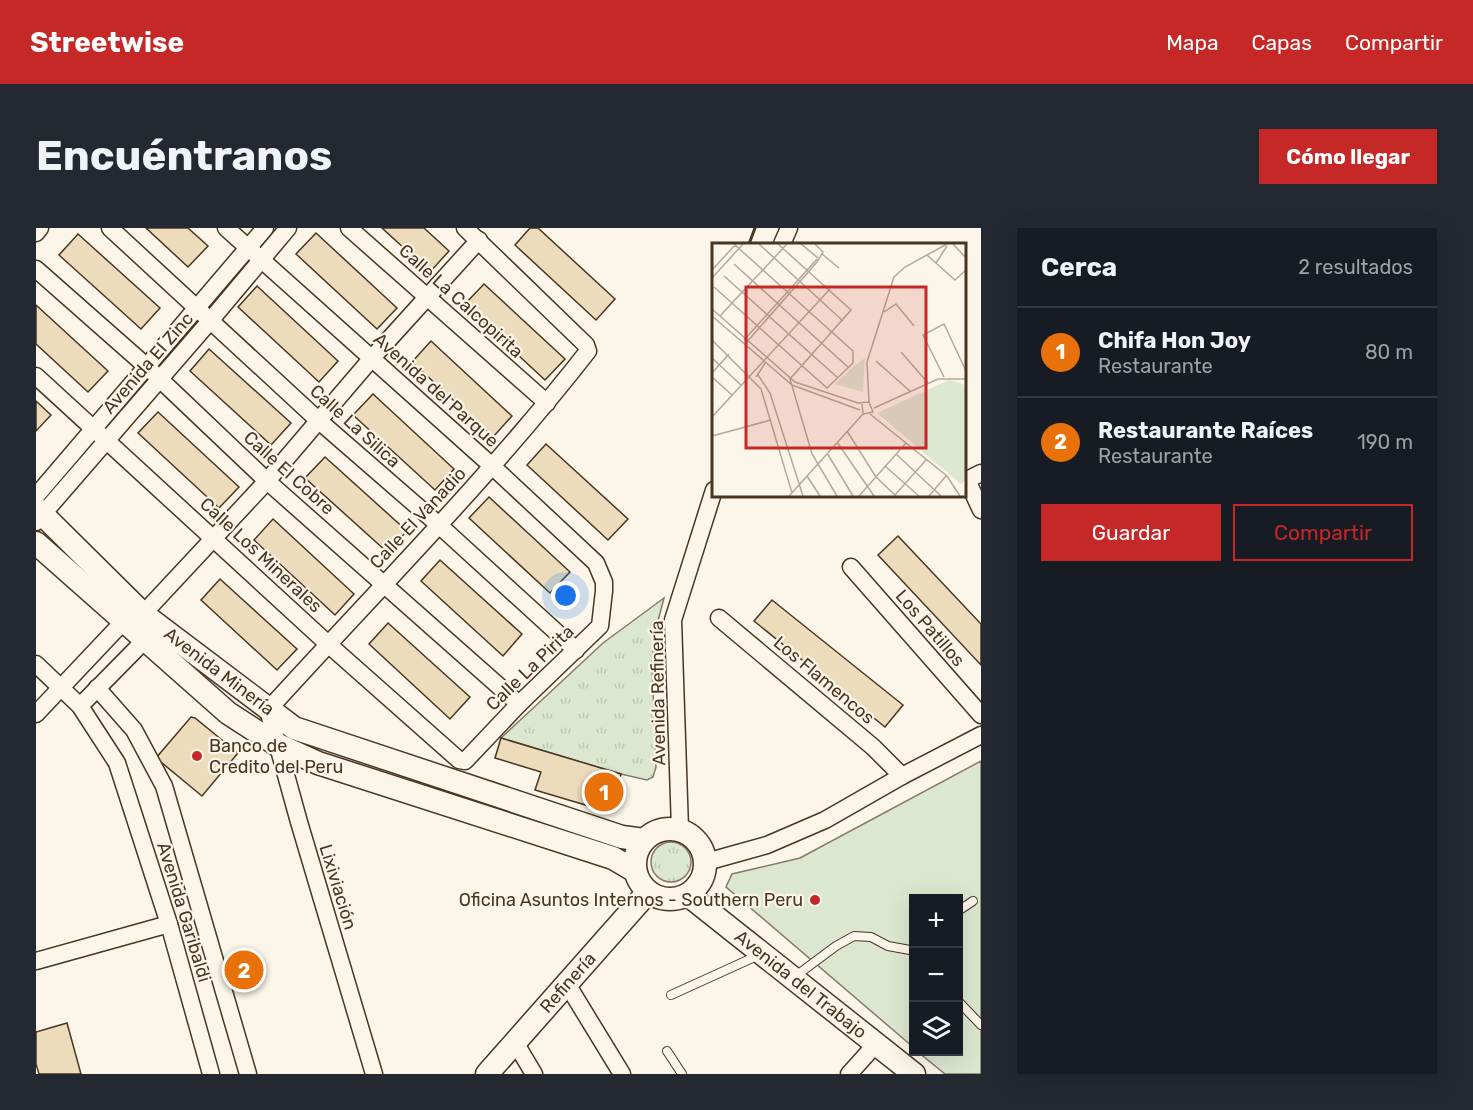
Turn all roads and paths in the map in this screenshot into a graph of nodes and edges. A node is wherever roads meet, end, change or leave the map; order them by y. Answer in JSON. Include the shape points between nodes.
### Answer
{"nodes":[{"id":1,"x":40,"y":228,"type":"edge"},
{"id":2,"x":110,"y":228,"type":"edge"},
{"id":3,"x":226,"y":228,"type":"edge"},
{"id":4,"x":266,"y":228,"type":"edge"},
{"id":5,"x":288,"y":228,"type":"edge"},
{"id":6,"x":349,"y":228,"type":"edge"},
{"id":7,"x":465,"y":228,"type":"edge"},
{"id":8,"x":789,"y":228,"type":"edge"},
{"id":9,"x":36,"y":233,"type":"edge"},
{"id":10,"x":479,"y":240,"type":"junction"},
{"id":11,"x":782,"y":243,"type":"edge"},
{"id":12,"x":254,"y":254,"type":"junction"},
{"id":13,"x":36,"y":269,"type":"edge"},
{"id":14,"x":427,"y":297,"type":"junction"},
{"id":15,"x":197,"y":306,"type":"junction"},
{"id":16,"x":210,"y":321,"type":"junction"},
{"id":17,"x":372,"y":358,"type":"junction"},
{"id":18,"x":146,"y":366,"type":"junction"},
{"id":19,"x":36,"y":376,"type":"edge"},
{"id":20,"x":159,"y":380,"type":"junction"},
{"id":21,"x":547,"y":403,"type":"junction"},
{"id":22,"x":318,"y":420,"type":"junction"},
{"id":23,"x":94,"y":429,"type":"junction"},
{"id":24,"x":107,"y":440,"type":"junction"},
{"id":25,"x":492,"y":465,"type":"junction"},
{"id":26,"x":981,"y":473,"type":"edge"},
{"id":27,"x":267,"y":481,"type":"junction"},
{"id":28,"x":712,"y":496,"type":"edge"},
{"id":29,"x":38,"y":510,"type":"edge"},
{"id":30,"x":981,"y":510,"type":"edge"},
{"id":31,"x":440,"y":526,"type":"junction"},
{"id":32,"x":214,"y":539,"type":"junction"},
{"id":33,"x":36,"y":543,"type":"edge"},
{"id":34,"x":850,"y":567,"type":"dead end"},
{"id":35,"x":384,"y":583,"type":"junction"},
{"id":36,"x":604,"y":591,"type":"joint"},
{"id":37,"x":133,"y":618,"type":"junction"},
{"id":38,"x":719,"y":618,"type":"dead end"},
{"id":39,"x":144,"y":641,"type":"junction"},
{"id":40,"x":328,"y":644,"type":"junction"},
{"id":41,"x":576,"y":650,"type":"junction"},
{"id":42,"x":36,"y":664,"type":"edge"},
{"id":43,"x":61,"y":687,"type":"junction"},
{"id":44,"x":97,"y":688,"type":"junction"},
{"id":45,"x":519,"y":704,"type":"junction"},
{"id":46,"x":80,"y":706,"type":"junction"},
{"id":47,"x":268,"y":710,"type":"junction"},
{"id":48,"x":36,"y":714,"type":"edge"},
{"id":49,"x":981,"y":715,"type":"edge"},
{"id":50,"x":981,"y":735,"type":"edge"},
{"id":51,"x":276,"y":744,"type":"junction"},
{"id":52,"x":462,"y":761,"type":"joint"},
{"id":53,"x":902,"y":776,"type":"junction"},
{"id":54,"x":680,"y":829,"type":"junction"},
{"id":55,"x":644,"y":840,"type":"junction"},
{"id":56,"x":706,"y":862,"type":"junction"},
{"id":57,"x":635,"y":871,"type":"junction"},
{"id":58,"x":648,"y":892,"type":"junction"},
{"id":59,"x":688,"y":895,"type":"junction"},
{"id":60,"x":973,"y":900,"type":"dead end"},
{"id":61,"x":963,"y":907,"type":"edge"},
{"id":62,"x":169,"y":924,"type":"junction"},
{"id":63,"x":909,"y":950,"type":"edge"},
{"id":64,"x":762,"y":954,"type":"junction"},
{"id":65,"x":36,"y":961,"type":"edge"},
{"id":66,"x":793,"y":978,"type":"junction"},
{"id":67,"x":567,"y":984,"type":"junction"},
{"id":68,"x":671,"y":995,"type":"dead end"},
{"id":69,"x":959,"y":1002,"type":"edge"},
{"id":70,"x":981,"y":1025,"type":"edge"},
{"id":71,"x":515,"y":1042,"type":"junction"},
{"id":72,"x":876,"y":1044,"type":"junction"},
{"id":73,"x":667,"y":1051,"type":"dead end"},
{"id":74,"x":211,"y":1074,"type":"edge"},
{"id":75,"x":248,"y":1074,"type":"edge"},
{"id":76,"x":374,"y":1074,"type":"edge"},
{"id":77,"x":487,"y":1074,"type":"edge"},
{"id":78,"x":534,"y":1074,"type":"edge"},
{"id":79,"x":622,"y":1074,"type":"edge"},
{"id":80,"x":681,"y":1074,"type":"edge"},
{"id":81,"x":849,"y":1074,"type":"edge"},
{"id":82,"x":914,"y":1074,"type":"edge"}],
"edges":[{"from":1,"to":9,"type":"street"},
{"from":2,"to":15,"type":"street","name":"Calle La Silica"},
{"from":3,"to":12,"type":"street","name":"Avenida del Parque"},
{"from":4,"to":12,"type":"street","name":"Avenida El Zinc"},
{"from":5,"to":12,"type":"street","name":"Avenida El Zinc"},
{"from":6,"to":14,"type":"street","name":"Calle La Calcopirita"},
{"from":7,"to":10,"type":"street"},
{"from":8,"to":11,"type":"street"},
{"from":10,"to":14,"type":"street"},
{"from":10,"to":21,"type":"street","name":"Calle El Vanadio","via":[[587,348]]},
{"from":12,"to":15,"type":"street","name":"Avenida El Zinc"},
{"from":12,"to":16,"type":"street","name":"Avenida El Zinc"},
{"from":12,"to":17,"type":"street","name":"Avenida del Parque"},
{"from":13,"to":18,"type":"street","name":"Calle El Cobre"},
{"from":14,"to":17,"type":"street"},
{"from":14,"to":21,"type":"street","name":"Calle La Calcopirita"},
{"from":15,"to":16,"type":"street","name":"Calle La Silica"},
{"from":15,"to":18,"type":"street","name":"Avenida El Zinc"},
{"from":16,"to":20,"type":"street","name":"Avenida El Zinc"},
{"from":16,"to":22,"type":"street","name":"Calle La Silica"},
{"from":17,"to":22,"type":"street"},
{"from":17,"to":25,"type":"street","name":"Avenida del Parque"},
{"from":18,"to":20,"type":"street","name":"Calle El Cobre"},
{"from":18,"to":23,"type":"street","name":"Avenida El Zinc"},
{"from":19,"to":23,"type":"street","name":"Calle Los Minerales"},
{"from":20,"to":24,"type":"street","name":"Avenida El Zinc"},
{"from":20,"to":27,"type":"street","name":"Calle El Cobre"},
{"from":21,"to":25,"type":"street","name":"Calle El Vanadio"},
{"from":22,"to":27,"type":"street"},
{"from":22,"to":31,"type":"street","name":"Calle La Silica"},
{"from":23,"to":24,"type":"street","name":"Calle Los Minerales"},
{"from":23,"to":29,"type":"street","name":"Avenida El Zinc"},
{"from":24,"to":29,"type":"street","name":"Avenida El Zinc"},
{"from":24,"to":32,"type":"street","name":"Calle Los Minerales"},
{"from":25,"to":31,"type":"street","name":"Calle El Vanadio"},
{"from":25,"to":36,"type":"street","name":"Avenida del Parque","via":[[596,563]]},
{"from":26,"to":30,"type":"street","via":[[967,480]]},
{"from":27,"to":32,"type":"street"},
{"from":27,"to":35,"type":"street","name":"Calle El Cobre"},
{"from":28,"to":54,"type":"street","name":"Avenida Refinería","via":[[673,620]]},
{"from":29,"to":37,"type":"main road","name":"Avenida Minería"},
{"from":31,"to":35,"type":"street","name":"Calle El Vanadio"},
{"from":31,"to":41,"type":"street","name":"Calle La Silica"},
{"from":32,"to":37,"type":"street"},
{"from":32,"to":40,"type":"street","name":"Calle Los Minerales"},
{"from":33,"to":37,"type":"main road","name":"Avenida Minería"},
{"from":34,"to":49,"type":"street","name":"Los Patillos"},
{"from":35,"to":40,"type":"street","name":"Calle El Vanadio"},
{"from":35,"to":45,"type":"street","name":"Calle El Cobre"},
{"from":36,"to":41,"type":"street","name":"Calle La Pirita","via":[[600,626]]},
{"from":37,"to":39,"type":"main road","name":"Avenida Minería"},
{"from":37,"to":43,"type":"street"},
{"from":37,"to":47,"type":"main road","name":"Avenida Minería"},
{"from":38,"to":53,"type":"street","name":"Los Flamencos"},
{"from":39,"to":44,"type":"street"},
{"from":39,"to":51,"type":"main road","name":"Avenida Minería","via":[[228,713]]},
{"from":40,"to":47,"type":"street","name":"Calle El Vanadio"},
{"from":40,"to":52,"type":"street","name":"Calle Los Minerales"},
{"from":41,"to":45,"type":"street","name":"Calle La Pirita"},
{"from":42,"to":43,"type":"street","name":"Avenida Garibaldi"},
{"from":43,"to":46,"type":"street","name":"Avenida Garibaldi"},
{"from":43,"to":48,"type":"street"},
{"from":44,"to":46,"type":"street"},
{"from":44,"to":75,"type":"street","name":"Avenida Garibaldi","via":[[134,730],[164,786]]},
{"from":45,"to":52,"type":"street","name":"Calle La Pirita"},
{"from":46,"to":62,"type":"street","name":"Avenida Garibaldi","via":[[117,763]]},
{"from":47,"to":51,"type":"street","name":"Lixiviación"},
{"from":47,"to":55,"type":"main road","name":"Avenida Minería","via":[[294,728],[622,837]]},
{"from":50,"to":53,"type":"street"},
{"from":51,"to":57,"type":"main road","name":"Avenida Minería","via":[[318,763],[613,858]]},
{"from":51,"to":76,"type":"street","name":"Lixiviación"},
{"from":53,"to":56,"type":"street","via":[[806,829]]},
{"from":54,"to":55,"type":"main road","via":[[660,829]]},
{"from":54,"to":56,"type":"main road","via":[[695,838]]},
{"from":55,"to":57,"type":"main road","via":[[638,849]]},
{"from":56,"to":59,"type":"main road","via":[[702,881]]},
{"from":57,"to":58,"type":"main road"},
{"from":58,"to":59,"type":"main road","via":[[668,899]]},
{"from":58,"to":67,"type":"main road","name":"Refinería"},
{"from":59,"to":64,"type":"main road","name":"Avenida del Trabajo"},
{"from":60,"to":61,"type":"lane"},
{"from":62,"to":65,"type":"street"},
{"from":62,"to":74,"type":"street","name":"Avenida Garibaldi"},
{"from":63,"to":66,"type":"lane","via":[[888,946],[871,937],[854,936]]},
{"from":64,"to":66,"type":"main road","name":"Avenida del Trabajo"},
{"from":64,"to":68,"type":"lane"},
{"from":66,"to":72,"type":"main road","name":"Avenida del Trabajo"},
{"from":67,"to":71,"type":"main road","name":"Refinería"},
{"from":67,"to":79,"type":"street"},
{"from":69,"to":70,"type":"lane"},
{"from":71,"to":77,"type":"main road","name":"Refinería"},
{"from":71,"to":78,"type":"street"},
{"from":72,"to":81,"type":"street"},
{"from":72,"to":82,"type":"main road","name":"Avenida del Trabajo"},
{"from":73,"to":80,"type":"lane"}]}
